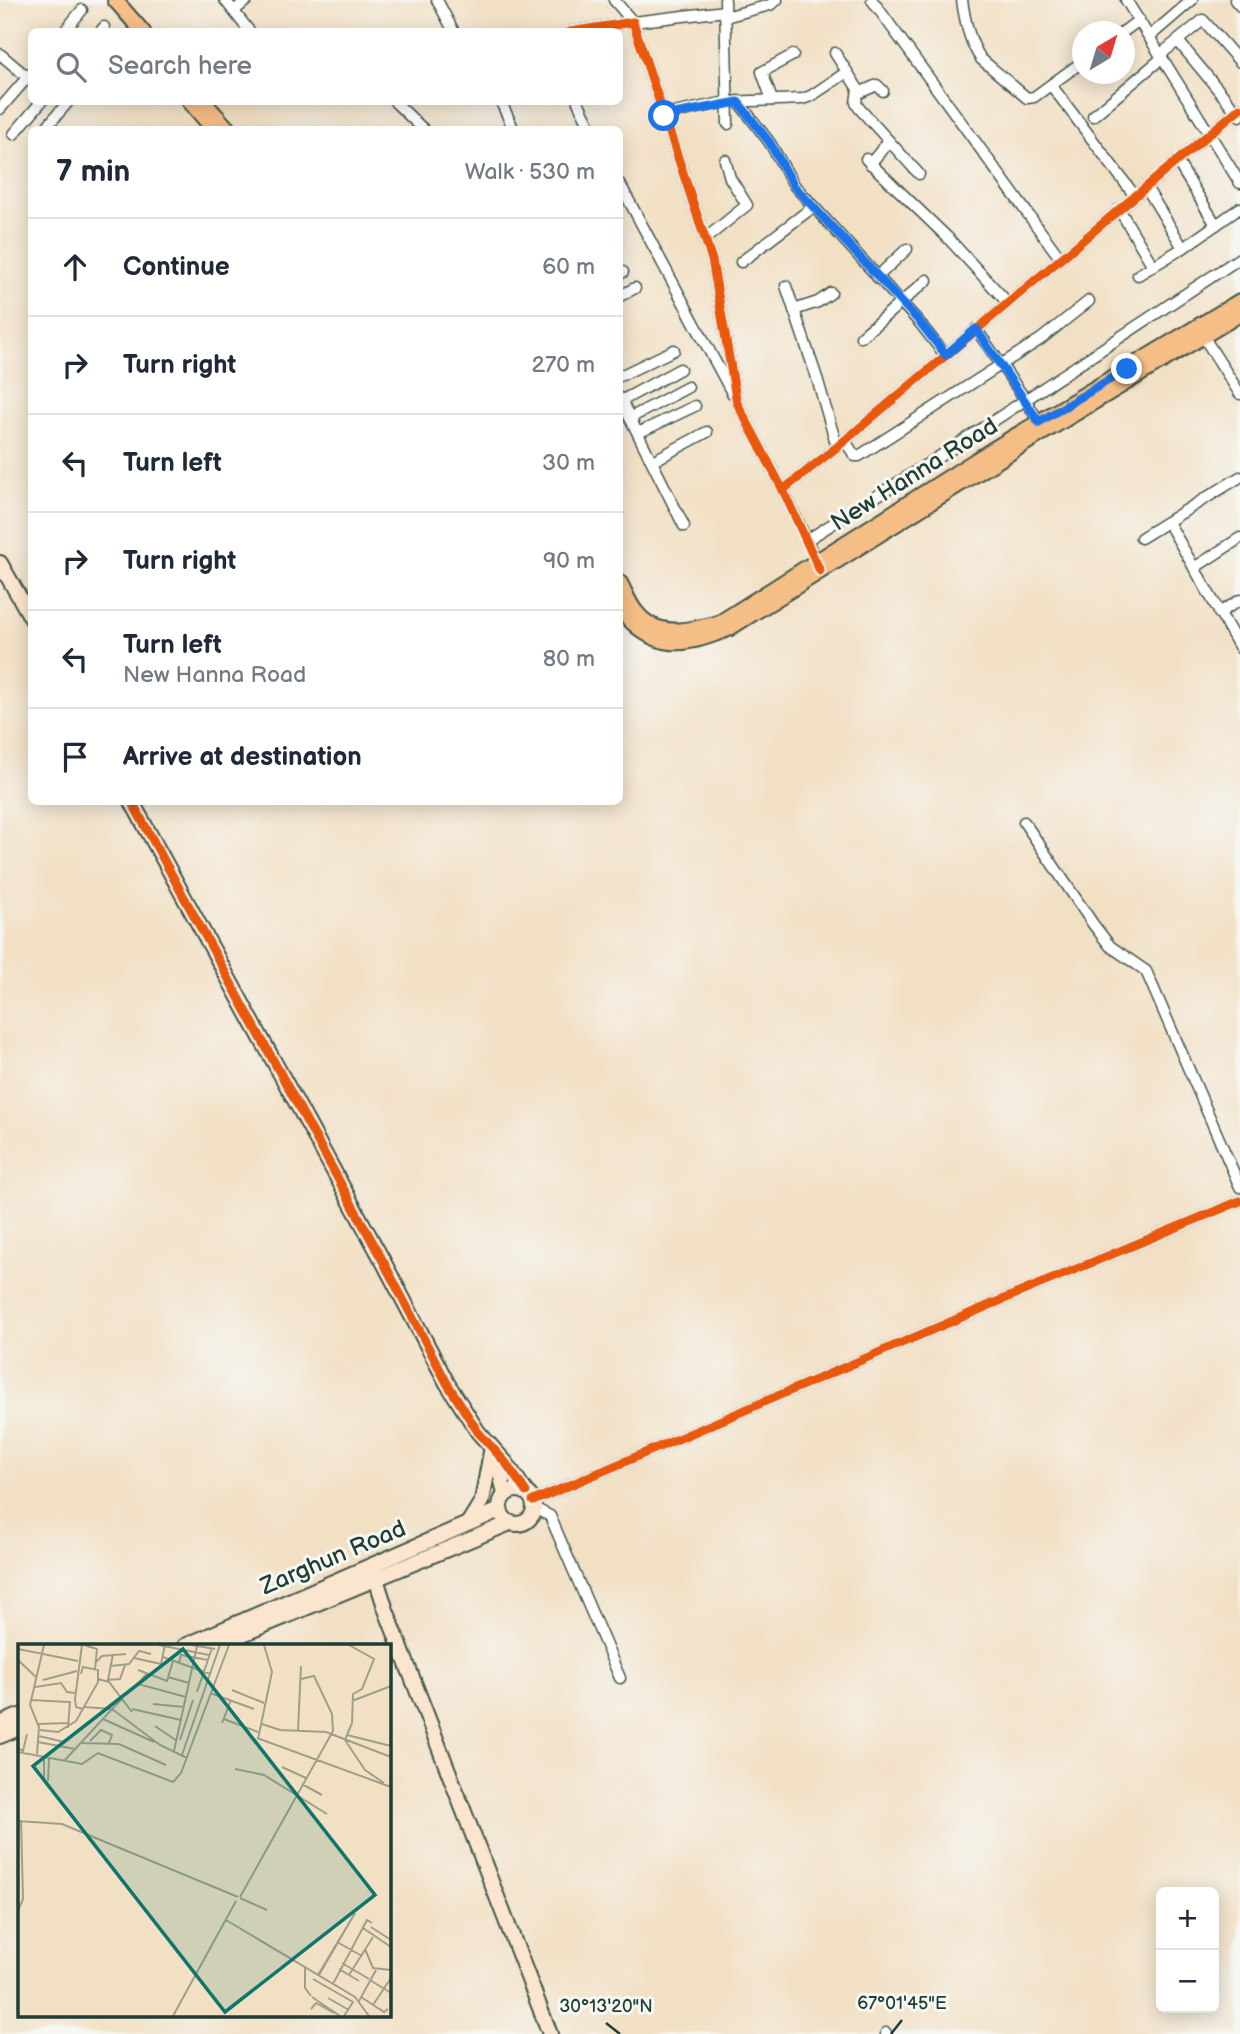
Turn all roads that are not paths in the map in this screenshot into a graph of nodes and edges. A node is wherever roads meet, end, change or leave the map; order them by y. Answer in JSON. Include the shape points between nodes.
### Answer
{"nodes":[{"id":1,"x":104,"y":0,"type":"edge"},
{"id":2,"x":115,"y":0,"type":"edge"},
{"id":3,"x":225,"y":0,"type":"edge"},
{"id":4,"x":247,"y":0,"type":"edge"},
{"id":5,"x":437,"y":0,"type":"edge"},
{"id":6,"x":614,"y":0,"type":"edge"},
{"id":7,"x":777,"y":0,"type":"edge"},
{"id":8,"x":872,"y":0,"type":"edge"},
{"id":9,"x":962,"y":0,"type":"edge"},
{"id":10,"x":1126,"y":0,"type":"edge"},
{"id":11,"x":1192,"y":0,"type":"edge"},
{"id":12,"x":1235,"y":0,"type":"edge"},
{"id":13,"x":1240,"y":6,"type":"edge"},
{"id":14,"x":725,"y":9,"type":"edge"},
{"id":15,"x":82,"y":10,"type":"dead end"},
{"id":16,"x":234,"y":11,"type":"junction"},
{"id":17,"x":1139,"y":20,"type":"junction"},
{"id":18,"x":634,"y":23,"type":"junction"},
{"id":19,"x":1135,"y":23,"type":"edge"},
{"id":20,"x":67,"y":28,"type":"edge"},
{"id":21,"x":128,"y":28,"type":"edge"},
{"id":22,"x":140,"y":28,"type":"edge"},
{"id":23,"x":247,"y":28,"type":"edge"},
{"id":24,"x":452,"y":28,"type":"edge"},
{"id":25,"x":598,"y":28,"type":"edge"},
{"id":26,"x":1149,"y":37,"type":"junction"},
{"id":27,"x":1178,"y":41,"type":"junction"},
{"id":28,"x":0,"y":54,"type":"edge"},
{"id":29,"x":835,"y":54,"type":"dead end"},
{"id":30,"x":793,"y":55,"type":"dead end"},
{"id":31,"x":1161,"y":57,"type":"junction"},
{"id":32,"x":1240,"y":62,"type":"edge"},
{"id":33,"x":1072,"y":70,"type":"edge"},
{"id":34,"x":847,"y":72,"type":"junction"},
{"id":35,"x":28,"y":75,"type":"edge"},
{"id":36,"x":28,"y":79,"type":"edge"},
{"id":37,"x":1051,"y":85,"type":"junction"},
{"id":38,"x":883,"y":91,"type":"dead end"},
{"id":39,"x":859,"y":93,"type":"junction"},
{"id":40,"x":772,"y":100,"type":"junction"},
{"id":41,"x":726,"y":102,"type":"junction"},
{"id":42,"x":738,"y":102,"type":"junction"},
{"id":43,"x":38,"y":105,"type":"edge"},
{"id":44,"x":61,"y":105,"type":"edge"},
{"id":45,"x":193,"y":105,"type":"edge"},
{"id":46,"x":207,"y":105,"type":"edge"},
{"id":47,"x":398,"y":105,"type":"edge"},
{"id":48,"x":502,"y":105,"type":"edge"},
{"id":49,"x":580,"y":105,"type":"edge"},
{"id":50,"x":0,"y":109,"type":"edge"},
{"id":51,"x":1239,"y":112,"type":"edge"},
{"id":52,"x":664,"y":116,"type":"junction"},
{"id":53,"x":1093,"y":116,"type":"dead end"},
{"id":54,"x":728,"y":124,"type":"dead end"},
{"id":55,"x":47,"y":126,"type":"edge"},
{"id":56,"x":211,"y":126,"type":"edge"},
{"id":57,"x":225,"y":126,"type":"edge"},
{"id":58,"x":420,"y":126,"type":"edge"},
{"id":59,"x":512,"y":126,"type":"edge"},
{"id":60,"x":590,"y":126,"type":"edge"},
{"id":61,"x":14,"y":134,"type":"dead end"},
{"id":62,"x":1209,"y":134,"type":"junction"},
{"id":63,"x":889,"y":141,"type":"junction"},
{"id":64,"x":725,"y":160,"type":"dead end"},
{"id":65,"x":1177,"y":162,"type":"junction"},
{"id":66,"x":919,"y":174,"type":"dead end"},
{"id":67,"x":1240,"y":183,"type":"edge"},
{"id":68,"x":1146,"y":187,"type":"junction"},
{"id":69,"x":623,"y":190,"type":"edge"},
{"id":70,"x":1135,"y":196,"type":"junction"},
{"id":71,"x":813,"y":207,"type":"junction"},
{"id":72,"x":1240,"y":208,"type":"edge"},
{"id":73,"x":1119,"y":209,"type":"junction"},
{"id":74,"x":1216,"y":225,"type":"junction"},
{"id":75,"x":705,"y":239,"type":"junction"},
{"id":76,"x":1183,"y":248,"type":"junction"},
{"id":77,"x":907,"y":249,"type":"dead end"},
{"id":78,"x":1060,"y":258,"type":"junction"},
{"id":79,"x":1240,"y":258,"type":"edge"},
{"id":80,"x":741,"y":262,"type":"dead end"},
{"id":81,"x":1153,"y":266,"type":"junction"},
{"id":82,"x":1138,"y":275,"type":"dead end"},
{"id":83,"x":877,"y":277,"type":"junction"},
{"id":84,"x":927,"y":280,"type":"dead end"},
{"id":85,"x":786,"y":286,"type":"dead end"},
{"id":86,"x":635,"y":288,"type":"dead end"},
{"id":87,"x":831,"y":293,"type":"dead end"},
{"id":88,"x":623,"y":294,"type":"edge"},
{"id":89,"x":1089,"y":301,"type":"dead end"},
{"id":90,"x":1240,"y":301,"type":"edge"},
{"id":91,"x":901,"y":302,"type":"junction"},
{"id":92,"x":1007,"y":302,"type":"junction"},
{"id":93,"x":794,"y":310,"type":"junction"},
{"id":94,"x":1240,"y":314,"type":"edge"},
{"id":95,"x":976,"y":329,"type":"junction"},
{"id":96,"x":1202,"y":336,"type":"junction"},
{"id":97,"x":861,"y":337,"type":"dead end"},
{"id":98,"x":674,"y":350,"type":"dead end"},
{"id":99,"x":946,"y":355,"type":"junction"},
{"id":100,"x":1001,"y":365,"type":"junction"},
{"id":101,"x":680,"y":369,"type":"dead end"},
{"id":102,"x":623,"y":375,"type":"edge"},
{"id":103,"x":688,"y":387,"type":"dead end"},
{"id":104,"x":1240,"y":394,"type":"edge"},
{"id":105,"x":623,"y":398,"type":"edge"},
{"id":106,"x":1025,"y":399,"type":"junction"},
{"id":107,"x":737,"y":403,"type":"junction"},
{"id":108,"x":623,"y":405,"type":"edge"},
{"id":109,"x":695,"y":406,"type":"dead end"},
{"id":110,"x":630,"y":418,"type":"junction"},
{"id":111,"x":1042,"y":427,"type":"junction"},
{"id":112,"x":707,"y":432,"type":"dead end"},
{"id":113,"x":638,"y":433,"type":"junction"},
{"id":114,"x":841,"y":444,"type":"junction"},
{"id":115,"x":653,"y":461,"type":"junction"},
{"id":116,"x":1240,"y":477,"type":"edge"},
{"id":117,"x":783,"y":490,"type":"junction"},
{"id":118,"x":1168,"y":522,"type":"junction"},
{"id":119,"x":684,"y":526,"type":"dead end"},
{"id":120,"x":1141,"y":538,"type":"dead end"},
{"id":121,"x":1240,"y":538,"type":"edge"},
{"id":122,"x":807,"y":540,"type":"junction"},
{"id":123,"x":0,"y":563,"type":"edge"},
{"id":124,"x":819,"y":566,"type":"junction"},
{"id":125,"x":1194,"y":568,"type":"junction"},
{"id":126,"x":623,"y":588,"type":"edge"},
{"id":127,"x":1240,"y":600,"type":"edge"},
{"id":128,"x":28,"y":613,"type":"edge"},
{"id":129,"x":623,"y":613,"type":"edge"},
{"id":130,"x":1219,"y":613,"type":"junction"},
{"id":131,"x":1240,"y":648,"type":"edge"},
{"id":132,"x":134,"y":805,"type":"edge"},
{"id":133,"x":1024,"y":822,"type":"dead end"},
{"id":134,"x":1240,"y":1187,"type":"edge"},
{"id":135,"x":1240,"y":1201,"type":"edge"},
{"id":136,"x":490,"y":1448,"type":"junction"},
{"id":137,"x":505,"y":1494,"type":"junction"},
{"id":138,"x":531,"y":1501,"type":"junction"},
{"id":139,"x":500,"y":1510,"type":"junction"},
{"id":140,"x":510,"y":1522,"type":"junction"},
{"id":141,"x":468,"y":1523,"type":"junction"},
{"id":142,"x":375,"y":1571,"type":"junction"},
{"id":143,"x":190,"y":1644,"type":"edge"},
{"id":144,"x":218,"y":1644,"type":"edge"},
{"id":145,"x":620,"y":1678,"type":"dead end"},
{"id":146,"x":18,"y":1716,"type":"edge"},
{"id":147,"x":0,"y":1724,"type":"edge"},
{"id":148,"x":18,"y":1728,"type":"edge"},
{"id":149,"x":0,"y":1736,"type":"edge"},
{"id":150,"x":550,"y":2034,"type":"edge"}],
"edges":[{"from":1,"to":21,"type":"main road"},
{"from":2,"to":22,"type":"main road"},
{"from":3,"to":16,"type":"street"},
{"from":4,"to":16,"type":"street"},
{"from":5,"to":24,"type":"street"},
{"from":6,"to":18,"type":"street"},
{"from":7,"to":14,"type":"street","via":[[770,5]]},
{"from":8,"to":78,"type":"street"},
{"from":9,"to":37,"type":"street","via":[[965,26],[981,59],[1027,98]]},
{"from":10,"to":17,"type":"street"},
{"from":11,"to":26,"type":"street"},
{"from":12,"to":13,"type":"street"},
{"from":14,"to":18,"type":"street"},
{"from":14,"to":41,"type":"street"},
{"from":15,"to":20,"type":"street"},
{"from":16,"to":23,"type":"street"},
{"from":17,"to":19,"type":"street"},
{"from":17,"to":26,"type":"street"},
{"from":18,"to":25,"type":"street"},
{"from":18,"to":52,"type":"street"},
{"from":26,"to":31,"type":"street"},
{"from":27,"to":31,"type":"street"},
{"from":27,"to":32,"type":"street","via":[[1203,20]]},
{"from":27,"to":51,"type":"street"},
{"from":28,"to":35,"type":"street"},
{"from":29,"to":34,"type":"street"},
{"from":30,"to":40,"type":"street","via":[[763,70]]},
{"from":31,"to":53,"type":"street"},
{"from":31,"to":62,"type":"street"},
{"from":33,"to":37,"type":"street"},
{"from":34,"to":39,"type":"street"},
{"from":34,"to":40,"type":"street","via":[[811,96]]},
{"from":36,"to":50,"type":"street"},
{"from":37,"to":70,"type":"street"},
{"from":38,"to":39,"type":"street","via":[[873,85]]},
{"from":39,"to":63,"type":"street","via":[[859,108]]},
{"from":40,"to":42,"type":"street"},
{"from":41,"to":42,"type":"street"},
{"from":41,"to":52,"type":"street"},
{"from":41,"to":54,"type":"street"},
{"from":42,"to":71,"type":"street"},
{"from":43,"to":61,"type":"street"},
{"from":44,"to":55,"type":"street"},
{"from":45,"to":56,"type":"main road"},
{"from":46,"to":57,"type":"main road"},
{"from":47,"to":58,"type":"street"},
{"from":48,"to":59,"type":"street"},
{"from":49,"to":60,"type":"street"},
{"from":51,"to":62,"type":"street"},
{"from":52,"to":75,"type":"street"},
{"from":62,"to":65,"type":"street"},
{"from":62,"to":67,"type":"street"},
{"from":63,"to":66,"type":"street"},
{"from":63,"to":92,"type":"street","via":[[868,161]]},
{"from":64,"to":75,"type":"street","via":[[747,205]]},
{"from":65,"to":68,"type":"street"},
{"from":65,"to":74,"type":"street"},
{"from":68,"to":70,"type":"street"},
{"from":68,"to":76,"type":"street"},
{"from":69,"to":107,"type":"street"},
{"from":70,"to":73,"type":"street"},
{"from":71,"to":80,"type":"street"},
{"from":71,"to":83,"type":"street"},
{"from":72,"to":74,"type":"street"},
{"from":73,"to":78,"type":"street"},
{"from":73,"to":81,"type":"street"},
{"from":74,"to":76,"type":"street"},
{"from":75,"to":107,"type":"street"},
{"from":76,"to":81,"type":"street"},
{"from":77,"to":83,"type":"street"},
{"from":78,"to":92,"type":"street"},
{"from":79,"to":106,"type":"street"},
{"from":81,"to":82,"type":"street"},
{"from":83,"to":91,"type":"street"},
{"from":84,"to":91,"type":"street"},
{"from":85,"to":93,"type":"street"},
{"from":86,"to":88,"type":"street"},
{"from":87,"to":93,"type":"street"},
{"from":89,"to":100,"type":"street"},
{"from":90,"to":111,"type":"main road","name":"New Hanna Road"},
{"from":91,"to":97,"type":"street"},
{"from":91,"to":99,"type":"street"},
{"from":92,"to":95,"type":"street"},
{"from":93,"to":114,"type":"street"},
{"from":94,"to":96,"type":"main road","name":"New Hanna Road"},
{"from":95,"to":99,"type":"street"},
{"from":95,"to":100,"type":"street"},
{"from":96,"to":104,"type":"street"},
{"from":96,"to":111,"type":"main road","name":"New Hanna Road"},
{"from":98,"to":102,"type":"street"},
{"from":99,"to":114,"type":"street"},
{"from":100,"to":106,"type":"street"},
{"from":100,"to":114,"type":"street","via":[[857,456]]},
{"from":101,"to":105,"type":"street"},
{"from":103,"to":110,"type":"street"},
{"from":106,"to":111,"type":"street"},
{"from":106,"to":122,"type":"street"},
{"from":107,"to":117,"type":"street"},
{"from":108,"to":110,"type":"street"},
{"from":109,"to":113,"type":"street"},
{"from":110,"to":113,"type":"street"},
{"from":111,"to":124,"type":"main road","name":"New Hanna Road"},
{"from":112,"to":115,"type":"street"},
{"from":113,"to":115,"type":"street"},
{"from":114,"to":117,"type":"street"},
{"from":115,"to":119,"type":"street"},
{"from":116,"to":118,"type":"street"},
{"from":117,"to":122,"type":"street"},
{"from":118,"to":120,"type":"street"},
{"from":118,"to":125,"type":"street"},
{"from":121,"to":125,"type":"street"},
{"from":122,"to":124,"type":"street"},
{"from":123,"to":128,"type":"street"},
{"from":124,"to":126,"type":"main road","name":"New Hanna Road","via":[[719,623],[694,630],[656,628],[637,614]]},
{"from":124,"to":129,"type":"main road","name":"New Hanna Road","via":[[728,629],[701,640],[655,640]]},
{"from":125,"to":130,"type":"street"},
{"from":127,"to":130,"type":"street"},
{"from":130,"to":131,"type":"street"},
{"from":132,"to":136,"type":"street","via":[[447,1383]]},
{"from":133,"to":134,"type":"street","via":[[1110,946],[1146,971]]},
{"from":135,"to":138,"type":"street"},
{"from":136,"to":137,"type":"street"},
{"from":136,"to":138,"type":"street"},
{"from":136,"to":141,"type":"street","via":[[482,1501]]},
{"from":137,"to":138,"type":"street","via":[[515,1490]]},
{"from":137,"to":139,"type":"street"},
{"from":138,"to":140,"type":"street","via":[[526,1521]]},
{"from":138,"to":145,"type":"street","via":[[550,1516]]},
{"from":139,"to":140,"type":"street"},
{"from":139,"to":141,"type":"street","name":"Zarghun Road"},
{"from":140,"to":142,"type":"street"},
{"from":141,"to":142,"type":"street","name":"Zarghun Road"},
{"from":142,"to":143,"type":"street","name":"Zarghun Road"},
{"from":142,"to":144,"type":"street"},
{"from":142,"to":150,"type":"street"},
{"from":146,"to":147,"type":"street"},
{"from":148,"to":149,"type":"street"}]}
